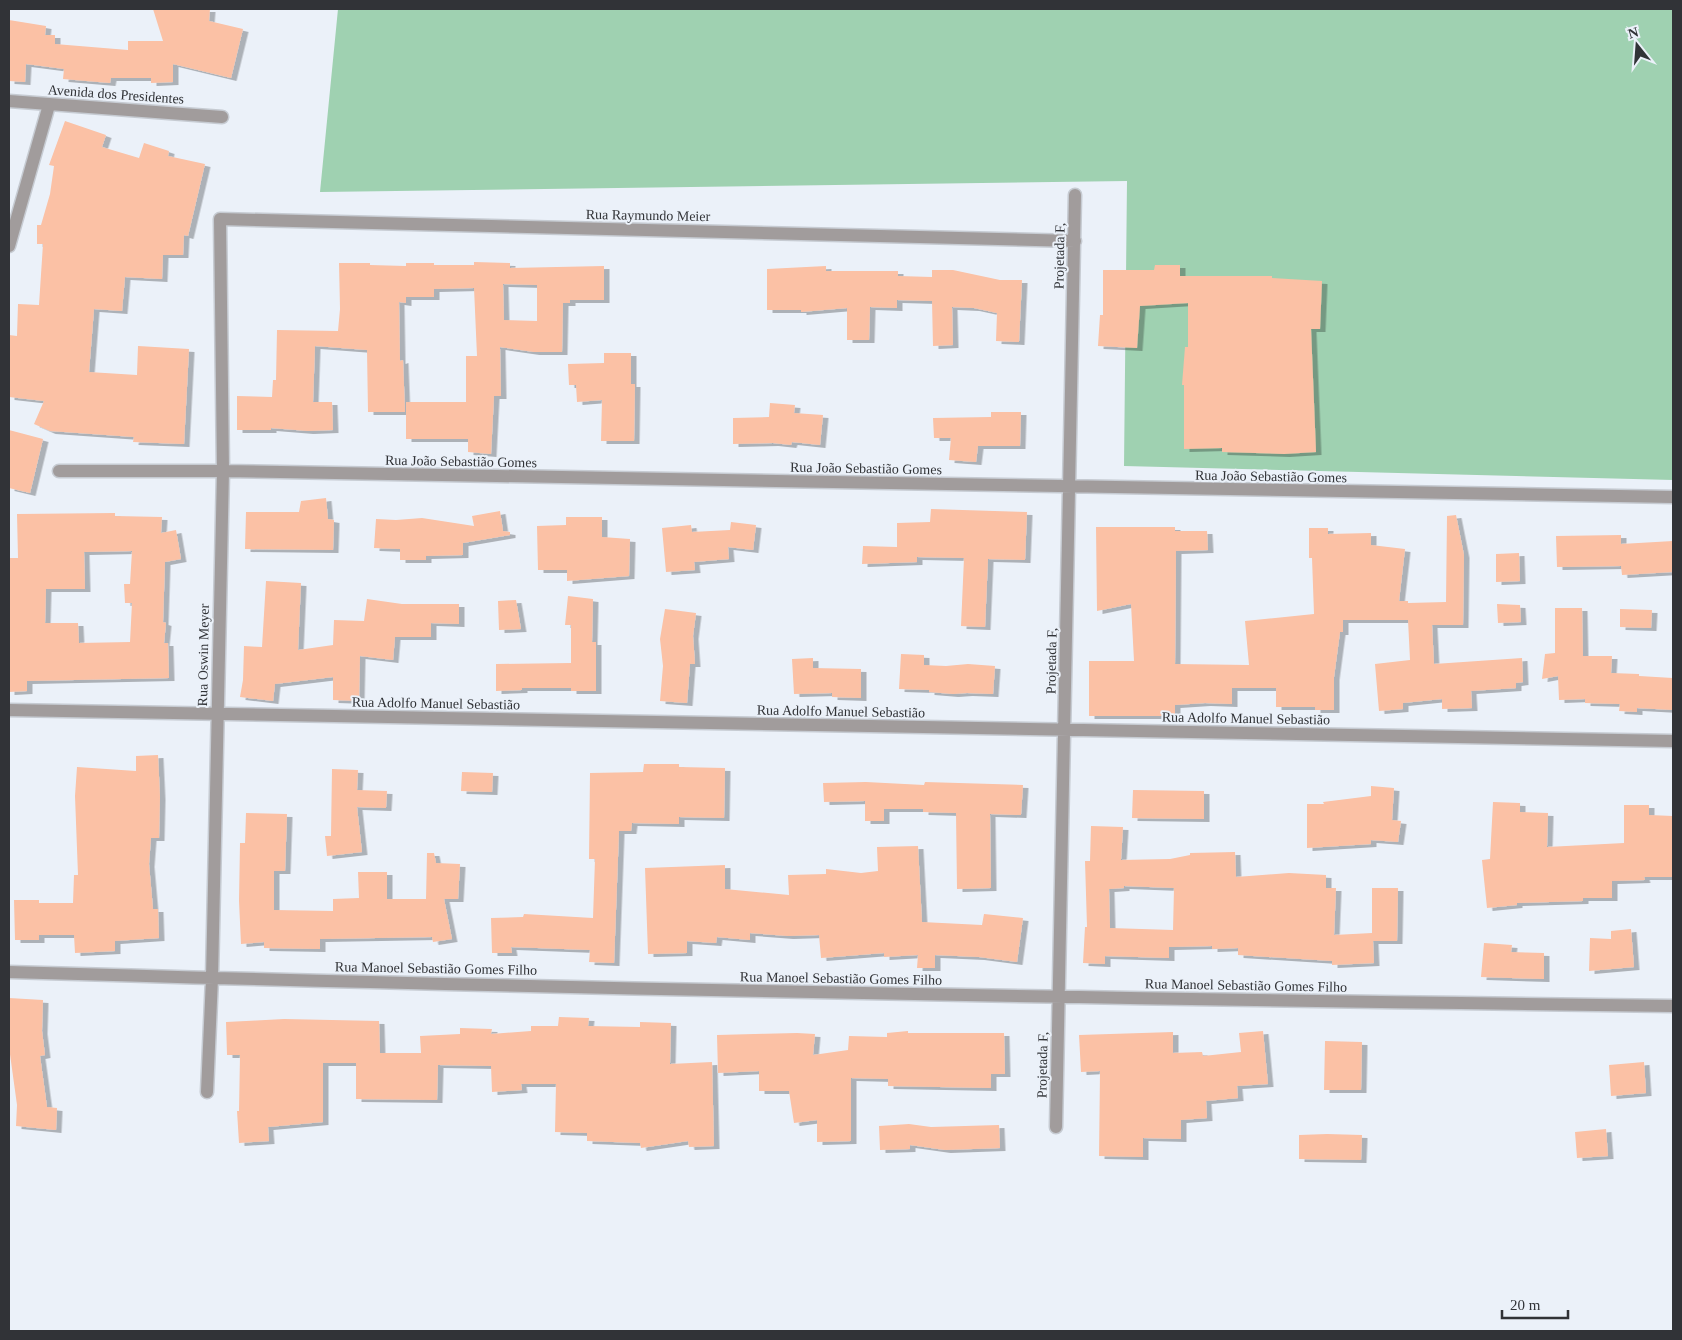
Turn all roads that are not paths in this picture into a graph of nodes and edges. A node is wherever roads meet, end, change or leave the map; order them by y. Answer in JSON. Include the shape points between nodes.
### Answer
{"nodes":[{"id":1,"x":9,"y":101,"type":"edge"},
{"id":2,"x":49,"y":105,"type":"junction"},
{"id":3,"x":222,"y":117,"type":"dead end"},
{"id":4,"x":1075,"y":195,"type":"dead end"},
{"id":5,"x":220,"y":219,"type":"joint"},
{"id":6,"x":1075,"y":241,"type":"junction"},
{"id":7,"x":9,"y":246,"type":"edge"},
{"id":8,"x":59,"y":471,"type":"dead end"},
{"id":9,"x":222,"y":471,"type":"junction"},
{"id":10,"x":1070,"y":487,"type":"junction"},
{"id":11,"x":1673,"y":498,"type":"edge"},
{"id":12,"x":9,"y":710,"type":"edge"},
{"id":13,"x":217,"y":714,"type":"junction"},
{"id":14,"x":1064,"y":730,"type":"junction"},
{"id":15,"x":1673,"y":741,"type":"edge"},
{"id":16,"x":9,"y":972,"type":"edge"},
{"id":17,"x":212,"y":978,"type":"junction"},
{"id":18,"x":1058,"y":998,"type":"junction"},
{"id":19,"x":1673,"y":1006,"type":"edge"},
{"id":20,"x":207,"y":1092,"type":"dead end"},
{"id":21,"x":1056,"y":1127,"type":"dead end"}],
"edges":[{"from":1,"to":2,"type":"street","name":"Avenida dos Presidentes"},
{"from":2,"to":3,"type":"street","name":"Avenida dos Presidentes"},
{"from":2,"to":7,"type":"street"},
{"from":4,"to":6,"type":"street","name":"Projetada F,"},
{"from":5,"to":6,"type":"street","name":"Rua Raymundo Meier"},
{"from":5,"to":9,"type":"street","name":"Rua Oswin Meyer"},
{"from":6,"to":10,"type":"street","name":"Projetada F,"},
{"from":8,"to":9,"type":"street","name":"Rua João Sebastião Gomes"},
{"from":9,"to":10,"type":"street","name":"Rua João Sebastião Gomes"},
{"from":9,"to":13,"type":"street","name":"Rua Oswin Meyer"},
{"from":10,"to":11,"type":"street","name":"Rua João Sebastião Gomes"},
{"from":10,"to":14,"type":"street","name":"Projetada F,"},
{"from":12,"to":13,"type":"street","name":"Rua Adolfo Manuel Sebastião"},
{"from":13,"to":14,"type":"street","name":"Rua Adolfo Manuel Sebastião"},
{"from":13,"to":17,"type":"street","name":"Rua Oswin Meyer"},
{"from":14,"to":15,"type":"street","name":"Rua Adolfo Manuel Sebastião"},
{"from":14,"to":18,"type":"street","name":"Projetada F,"},
{"from":16,"to":17,"type":"street","name":"Rua Manoel Sebastião Gomes Filho"},
{"from":17,"to":18,"type":"street","name":"Rua Manoel Sebastião Gomes Filho"},
{"from":17,"to":20,"type":"street","name":"Rua Oswin Meyer"},
{"from":18,"to":19,"type":"street","name":"Rua Manoel Sebastião Gomes Filho"},
{"from":18,"to":21,"type":"street","name":"Projetada F,"}]}
